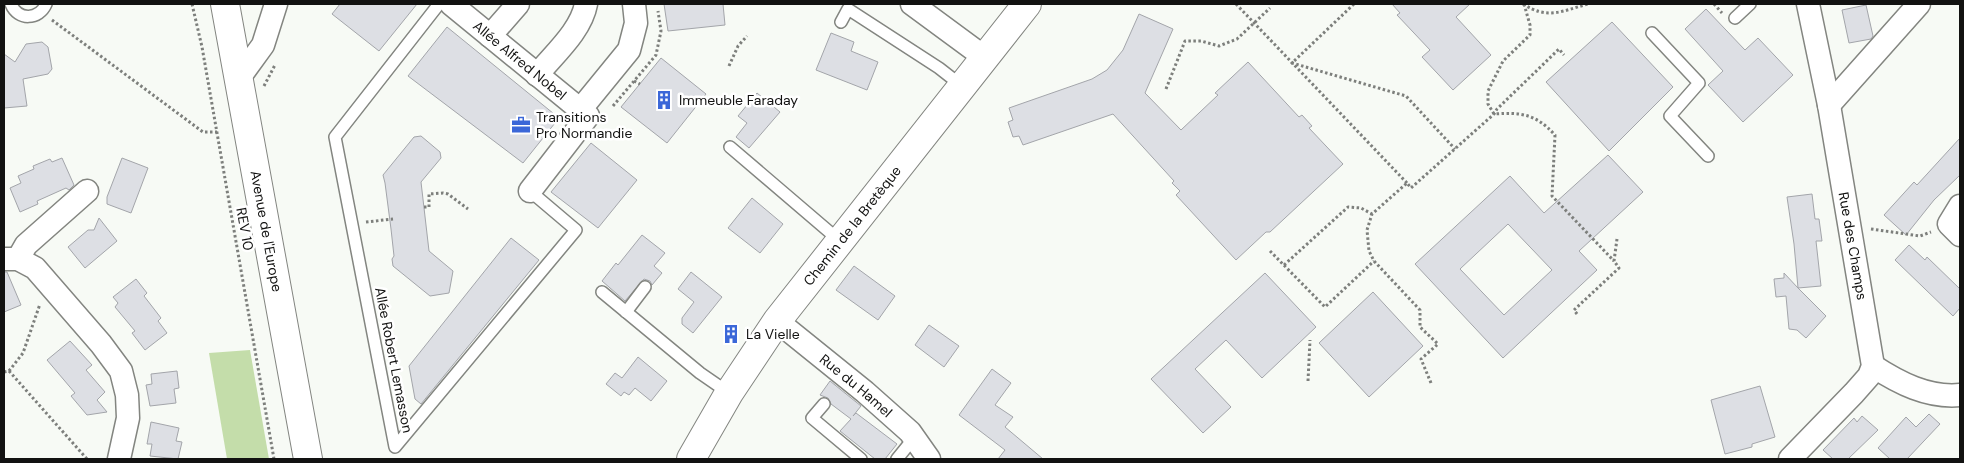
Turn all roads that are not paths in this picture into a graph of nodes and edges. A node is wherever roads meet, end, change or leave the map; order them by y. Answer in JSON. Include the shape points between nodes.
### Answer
{"nodes":[{"id":1,"x":11,"y":4,"type":"edge"},
{"id":2,"x":207,"y":4,"type":"edge"},
{"id":3,"x":225,"y":4,"type":"edge"},
{"id":4,"x":276,"y":4,"type":"edge"},
{"id":5,"x":439,"y":4,"type":"edge"},
{"id":6,"x":451,"y":4,"type":"edge"},
{"id":7,"x":518,"y":4,"type":"edge"},
{"id":8,"x":586,"y":4,"type":"edge"},
{"id":9,"x":634,"y":4,"type":"edge"},
{"id":10,"x":912,"y":4,"type":"edge"},
{"id":11,"x":1027,"y":4,"type":"edge"},
{"id":12,"x":1750,"y":4,"type":"edge"},
{"id":13,"x":1808,"y":4,"type":"edge"},
{"id":14,"x":1919,"y":4,"type":"edge"},
{"id":15,"x":44,"y":8,"type":"edge"},
{"id":16,"x":1734,"y":18,"type":"dead end"},
{"id":17,"x":841,"y":22,"type":"dead end"},
{"id":18,"x":1652,"y":33,"type":"dead end"},
{"id":19,"x":490,"y":36,"type":"junction"},
{"id":20,"x":984,"y":57,"type":"junction"},
{"id":21,"x":537,"y":75,"type":"junction"},
{"id":22,"x":239,"y":78,"type":"junction"},
{"id":23,"x":962,"y":86,"type":"junction"},
{"id":24,"x":1829,"y":105,"type":"junction"},
{"id":25,"x":584,"y":113,"type":"junction"},
{"id":26,"x":730,"y":146,"type":"dead end"},
{"id":27,"x":1708,"y":156,"type":"dead end"},
{"id":28,"x":87,"y":191,"type":"dead end"},
{"id":29,"x":530,"y":191,"type":"joint"},
{"id":30,"x":840,"y":241,"type":"junction"},
{"id":31,"x":11,"y":259,"type":"edge"},
{"id":32,"x":645,"y":287,"type":"dead end"},
{"id":33,"x":602,"y":292,"type":"dead end"},
{"id":34,"x":626,"y":312,"type":"junction"},
{"id":35,"x":777,"y":321,"type":"junction"},
{"id":36,"x":1872,"y":366,"type":"junction"},
{"id":37,"x":729,"y":394,"type":"junction"},
{"id":38,"x":1960,"y":395,"type":"edge"},
{"id":39,"x":824,"y":404,"type":"dead end"},
{"id":40,"x":914,"y":438,"type":"junction"},
{"id":41,"x":119,"y":459,"type":"edge"},
{"id":42,"x":288,"y":459,"type":"edge"},
{"id":43,"x":308,"y":459,"type":"edge"},
{"id":44,"x":691,"y":459,"type":"edge"},
{"id":45,"x":860,"y":459,"type":"edge"},
{"id":46,"x":897,"y":459,"type":"edge"},
{"id":47,"x":929,"y":459,"type":"edge"},
{"id":48,"x":1790,"y":459,"type":"edge"}],
"edges":[{"from":1,"to":15,"type":"lane","via":[[23,16]]},
{"from":2,"to":42,"type":"main road","name":"Avenue de l'Europe"},
{"from":3,"to":22,"type":"main road","name":"Avenue de l'Europe"},
{"from":4,"to":22,"type":"street","via":[[264,45]]},
{"from":5,"to":29,"type":"lane","name":"Allée Robert Lemasson","via":[[335,137],[395,447],[576,230]]},
{"from":6,"to":19,"type":"street","name":"Allée Alfred Nobel"},
{"from":7,"to":19,"type":"street"},
{"from":8,"to":21,"type":"street","via":[[576,27]]},
{"from":9,"to":25,"type":"street","via":[[636,22],[629,50]]},
{"from":10,"to":20,"type":"street"},
{"from":11,"to":20,"type":"main road","name":"Chemin de la Bretèque"},
{"from":12,"to":16,"type":"lane"},
{"from":13,"to":24,"type":"street","name":"Rue des Champs"},
{"from":14,"to":24,"type":"street"},
{"from":17,"to":23,"type":"lane","via":[[848,9]]},
{"from":18,"to":27,"type":"lane","via":[[1698,83],[1670,116]]},
{"from":19,"to":21,"type":"street","name":"Allée Alfred Nobel"},
{"from":20,"to":23,"type":"main road","name":"Chemin de la Bretèque"},
{"from":21,"to":25,"type":"street","name":"Allée Alfred Nobel"},
{"from":22,"to":43,"type":"main road","name":"Avenue de l'Europe"},
{"from":23,"to":30,"type":"main road","name":"Chemin de la Bretèque"},
{"from":24,"to":36,"type":"street","name":"Rue des Champs"},
{"from":25,"to":29,"type":"street"},
{"from":26,"to":30,"type":"lane"},
{"from":28,"to":31,"type":"street"},
{"from":30,"to":35,"type":"main road","name":"Chemin de la Bretèque"},
{"from":31,"to":41,"type":"street","via":[[35,268],[101,344],[120,372],[127,395],[128,418]]},
{"from":32,"to":34,"type":"lane"},
{"from":33,"to":34,"type":"lane"},
{"from":34,"to":37,"type":"lane"},
{"from":35,"to":37,"type":"main road","name":"Chemin de la Bretèque"},
{"from":35,"to":40,"type":"street","name":"Rue du Hamel","via":[[866,392]]},
{"from":36,"to":38,"type":"street","via":[[1924,392]]},
{"from":36,"to":48,"type":"street","via":[[1869,376]]},
{"from":37,"to":44,"type":"main road","name":"Chemin de la Bretèque"},
{"from":39,"to":45,"type":"lane","via":[[812,418]]},
{"from":40,"to":46,"type":"lane"},
{"from":40,"to":47,"type":"street","name":"Rue du Hamel"}]}
